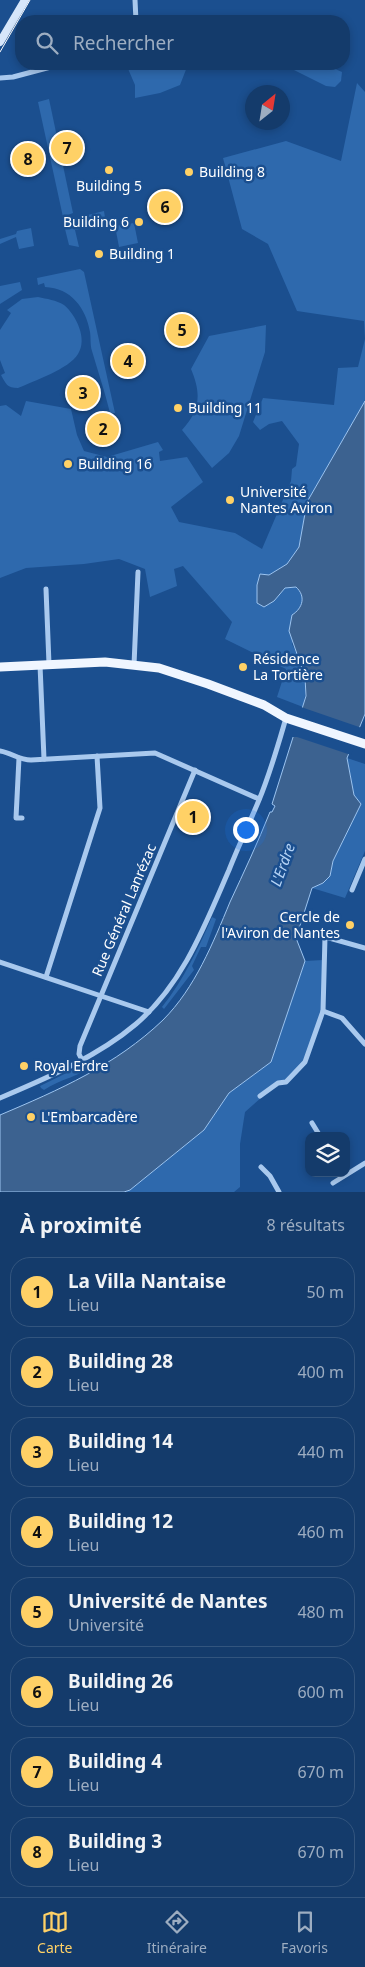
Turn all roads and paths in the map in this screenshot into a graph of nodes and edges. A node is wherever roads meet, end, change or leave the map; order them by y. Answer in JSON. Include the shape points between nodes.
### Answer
{"nodes":[{"id":1,"x":25,"y":0,"type":"edge"},
{"id":2,"x":134,"y":0,"type":"edge"},
{"id":3,"x":16,"y":15,"type":"edge"},
{"id":4,"x":135,"y":15,"type":"edge"},
{"id":5,"x":15,"y":17,"type":"edge"},
{"id":6,"x":0,"y":42,"type":"edge"},
{"id":7,"x":38,"y":70,"type":"edge"},
{"id":8,"x":13,"y":76,"type":"junction"},
{"id":9,"x":2,"y":78,"type":"edge"},
{"id":10,"x":0,"y":84,"type":"edge"},
{"id":11,"x":138,"y":572,"type":"dead end"},
{"id":12,"x":46,"y":589,"type":"dead end"},
{"id":13,"x":44,"y":665,"type":"junction"},
{"id":14,"x":134,"y":665,"type":"junction"},
{"id":15,"x":0,"y":667,"type":"edge"},
{"id":16,"x":289,"y":719,"type":"junction"},
{"id":17,"x":365,"y":744,"type":"edge"},
{"id":18,"x":0,"y":751,"type":"edge"},
{"id":19,"x":97,"y":756,"type":"junction"},
{"id":20,"x":19,"y":758,"type":"junction"},
{"id":21,"x":44,"y":759,"type":"junction"},
{"id":22,"x":196,"y":770,"type":"junction"},
{"id":23,"x":259,"y":799,"type":"junction"},
{"id":24,"x":22,"y":818,"type":"dead end"},
{"id":25,"x":365,"y":859,"type":"edge"},
{"id":26,"x":352,"y":890,"type":"dead end"},
{"id":27,"x":315,"y":934,"type":"dead end"},
{"id":28,"x":325,"y":937,"type":"junction"},
{"id":29,"x":365,"y":948,"type":"edge"},
{"id":30,"x":0,"y":962,"type":"edge"},
{"id":31,"x":46,"y":977,"type":"junction"},
{"id":32,"x":101,"y":995,"type":"junction"},
{"id":33,"x":323,"y":1011,"type":"junction"},
{"id":34,"x":149,"y":1012,"type":"junction"},
{"id":35,"x":365,"y":1044,"type":"edge"},
{"id":36,"x":82,"y":1060,"type":"junction"},
{"id":37,"x":260,"y":1096,"type":"dead end"},
{"id":38,"x":0,"y":1098,"type":"edge"},
{"id":39,"x":312,"y":1123,"type":"dead end"},
{"id":40,"x":318,"y":1132,"type":"edge"},
{"id":41,"x":365,"y":1163,"type":"edge"},
{"id":42,"x":261,"y":1167,"type":"dead end"},
{"id":43,"x":350,"y":1171,"type":"edge"},
{"id":44,"x":341,"y":1177,"type":"edge"},
{"id":45,"x":333,"y":1183,"type":"dead end"},
{"id":46,"x":279,"y":1192,"type":"edge"}],
"edges":[{"from":1,"to":3,"type":"street"},
{"from":2,"to":4,"type":"street"},
{"from":5,"to":6,"type":"street"},
{"from":7,"to":8,"type":"street"},
{"from":8,"to":9,"type":"street"},
{"from":8,"to":10,"type":"street"},
{"from":11,"to":14,"type":"street"},
{"from":12,"to":13,"type":"street"},
{"from":13,"to":14,"type":"main road","via":[[106,662]]},
{"from":13,"to":15,"type":"main road"},
{"from":13,"to":21,"type":"street"},
{"from":14,"to":16,"type":"main road","via":[[164,669],[208,684],[264,705]]},
{"from":16,"to":17,"type":"main road"},
{"from":16,"to":23,"type":"street"},
{"from":18,"to":20,"type":"street","via":[[10,752]]},
{"from":19,"to":21,"type":"street"},
{"from":19,"to":22,"type":"street","via":[[155,753]]},
{"from":19,"to":31,"type":"street","via":[[100,808]]},
{"from":20,"to":21,"type":"street"},
{"from":20,"to":24,"type":"street","via":[[16,818]]},
{"from":22,"to":23,"type":"street"},
{"from":22,"to":32,"type":"street","name":"Rue Général Lanrézac"},
{"from":23,"to":34,"type":"street","via":[[181,972]]},
{"from":25,"to":26,"type":"street"},
{"from":27,"to":28,"type":"street"},
{"from":28,"to":29,"type":"street"},
{"from":28,"to":33,"type":"street"},
{"from":30,"to":31,"type":"street"},
{"from":31,"to":32,"type":"street"},
{"from":32,"to":34,"type":"street"},
{"from":32,"to":36,"type":"street","name":"Rue Général Lanrézac","via":[[80,1046]]},
{"from":33,"to":35,"type":"street","via":[[342,1018]]},
{"from":33,"to":37,"type":"street","via":[[305,1062],[286,1082],[278,1083]]},
{"from":34,"to":36,"type":"street"},
{"from":36,"to":38,"type":"street"},
{"from":39,"to":40,"type":"street"},
{"from":41,"to":43,"type":"street"},
{"from":42,"to":46,"type":"street"},
{"from":44,"to":45,"type":"street"}]}
